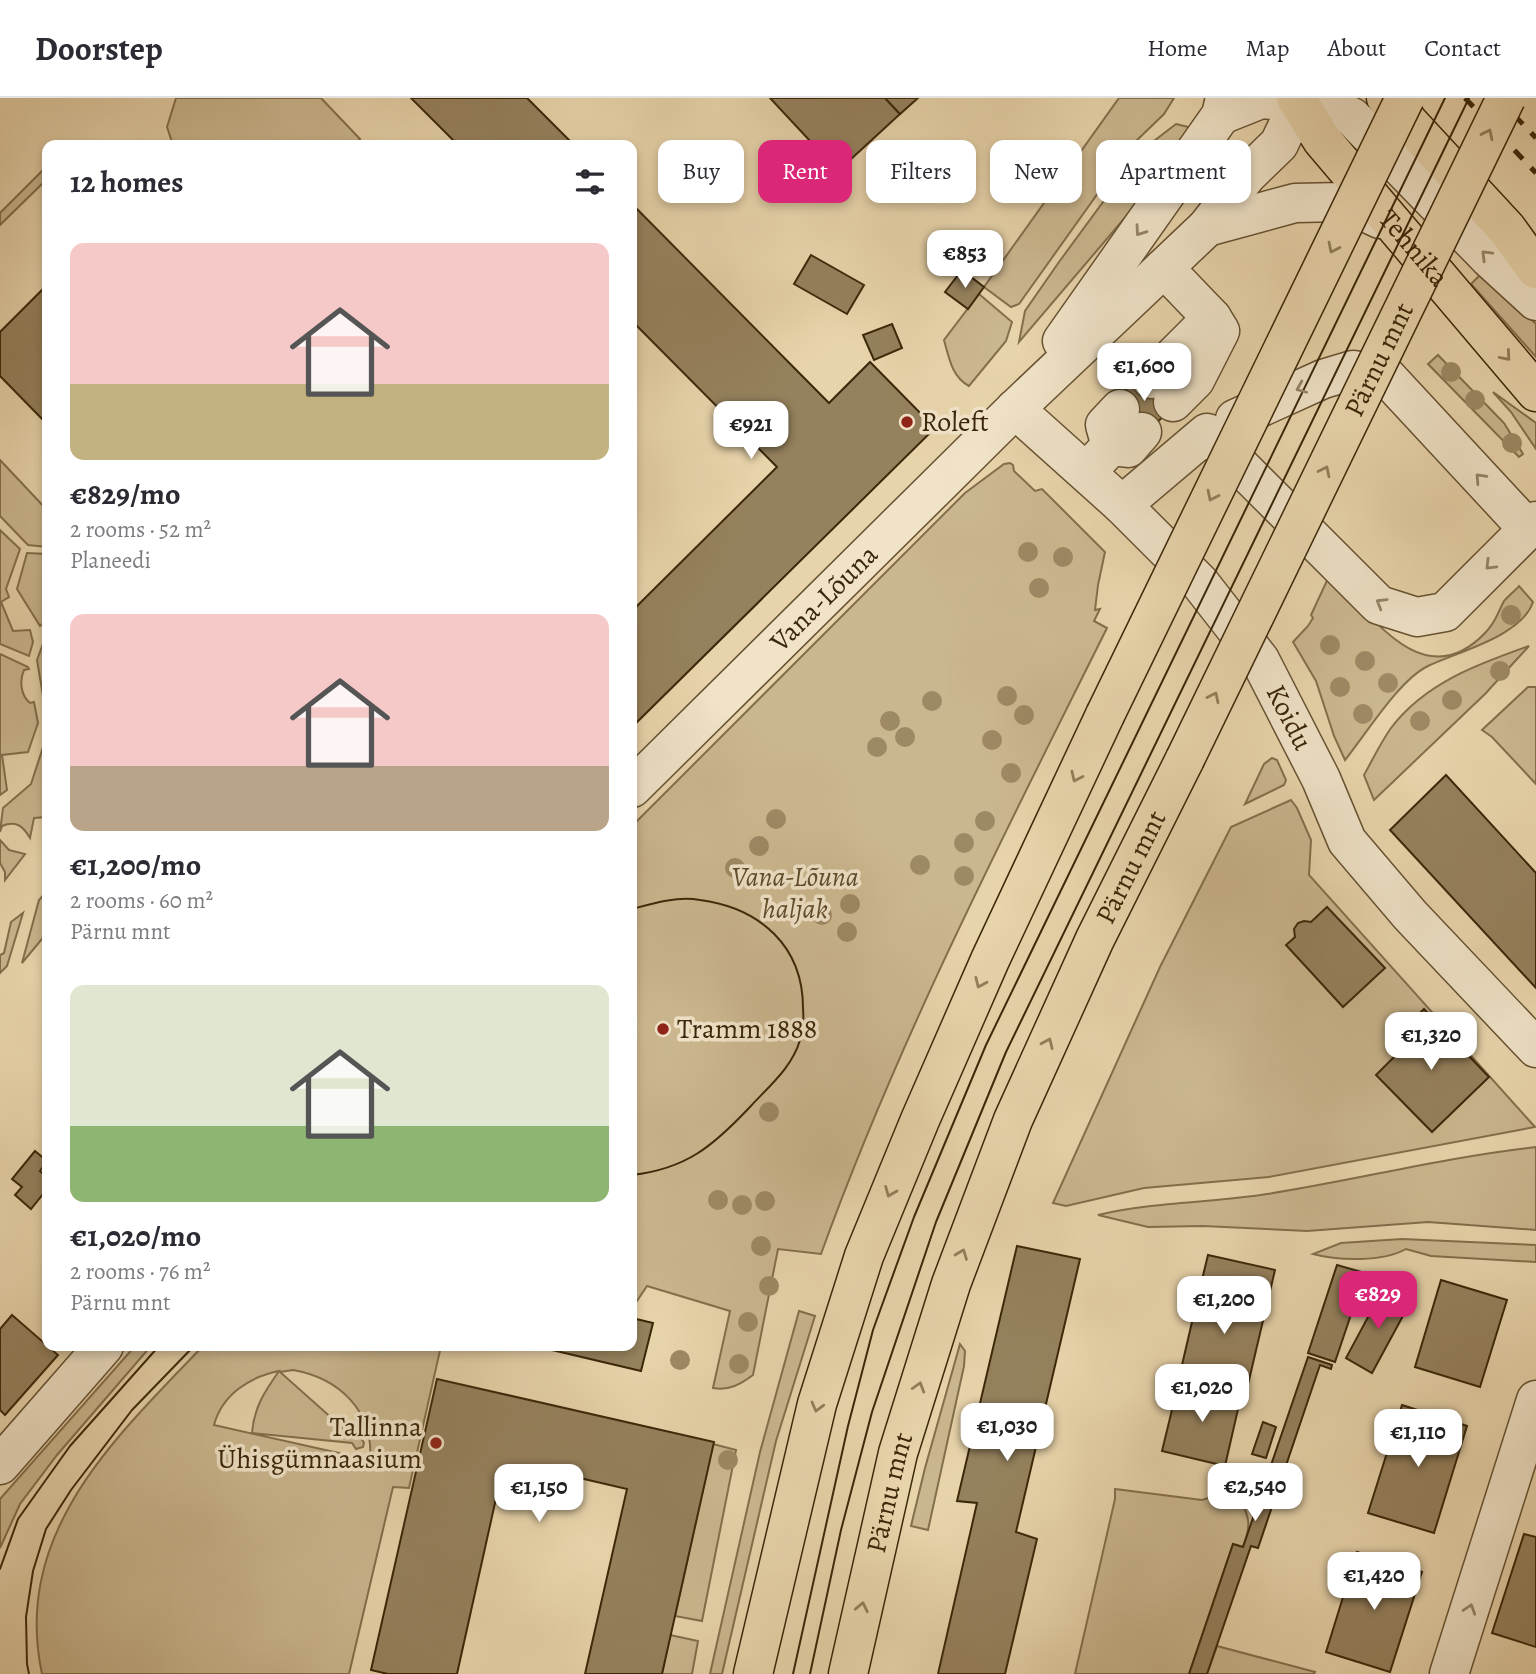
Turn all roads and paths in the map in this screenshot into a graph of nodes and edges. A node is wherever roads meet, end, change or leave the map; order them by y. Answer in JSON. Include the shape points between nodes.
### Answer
{"nodes":[{"id":1,"x":1386,"y":98,"type":"edge"},
{"id":2,"x":1405,"y":98,"type":"edge"},
{"id":3,"x":1506,"y":98,"type":"edge"},
{"id":4,"x":1299,"y":99,"type":"edge"},
{"id":5,"x":1223,"y":106,"type":"edge"},
{"id":6,"x":1395,"y":225,"type":"junction"},
{"id":7,"x":1207,"y":227,"type":"junction"},
{"id":8,"x":1164,"y":268,"type":"junction"},
{"id":9,"x":1536,"y":269,"type":"edge"},
{"id":10,"x":1536,"y":301,"type":"edge"},
{"id":11,"x":1162,"y":391,"type":"dead end"},
{"id":12,"x":1536,"y":392,"type":"edge"},
{"id":13,"x":1015,"y":409,"type":"junction"},
{"id":14,"x":1207,"y":433,"type":"junction"},
{"id":15,"x":1122,"y":505,"type":"junction"},
{"id":16,"x":1531,"y":525,"type":"edge"},
{"id":17,"x":637,"y":783,"type":"edge"},
{"id":18,"x":1536,"y":1048,"type":"edge"},
{"id":19,"x":100,"y":1351,"type":"edge"},
{"id":20,"x":1536,"y":1400,"type":"edge"},
{"id":21,"x":0,"y":1465,"type":"edge"},
{"id":22,"x":753,"y":1674,"type":"edge"},
{"id":23,"x":848,"y":1674,"type":"edge"},
{"id":24,"x":1449,"y":1674,"type":"edge"}],
"edges":[{"from":1,"to":9,"type":"main road","via":[[1507,229]]},
{"from":2,"to":22,"type":"main road","one_way":true,"bridge":true,"via":[[1105,715],[925,1108],[864,1256],[817,1404]]},
{"from":23,"to":3,"type":"main road","name":"Pärnu mnt","one_way":true,"bridge":true,"via":[[898,1452],[951,1284],[1013,1120],[1095,939]]},
{"from":4,"to":5,"type":"street"},
{"from":4,"to":6,"type":"main road","name":"Tehnika","via":[[1322,140]]},
{"from":4,"to":7,"type":"street","name":"Vana-Lõuna","via":[[1279,144],[1247,175]]},
{"from":10,"to":4,"type":"street","one_way":true,"via":[[1352,117]]},
{"from":5,"to":13,"type":"street","name":"Vana-Lõuna","one_way":true},
{"from":6,"to":7,"type":"street","via":[[1343,202],[1307,202]]},
{"from":6,"to":12,"type":"main road","name":"Tehnika","one_way":true},
{"from":7,"to":8,"type":"street","name":"Vana-Lõuna"},
{"from":8,"to":11,"type":"street","via":[[1220,331],[1195,380]]},
{"from":8,"to":13,"type":"street","name":"Vana-Lõuna"},
{"from":13,"to":15,"type":"street","name":"Koidu","via":[[1115,440]]},
{"from":13,"to":17,"type":"street","name":"Vana-Lõuna"},
{"from":14,"to":15,"type":"street"},
{"from":16,"to":14,"type":"street","one_way":true,"via":[[1386,376],[1353,370],[1323,379]]},
{"from":16,"to":14,"type":"street","one_way":true,"via":[[1445,612],[1417,617],[1379,605]]},
{"from":15,"to":18,"type":"street","name":"Koidu","via":[[1200,583],[1261,660],[1347,841]]},
{"from":19,"to":21,"type":"street"},
{"from":24,"to":20,"type":"street","one_way":true}]}
